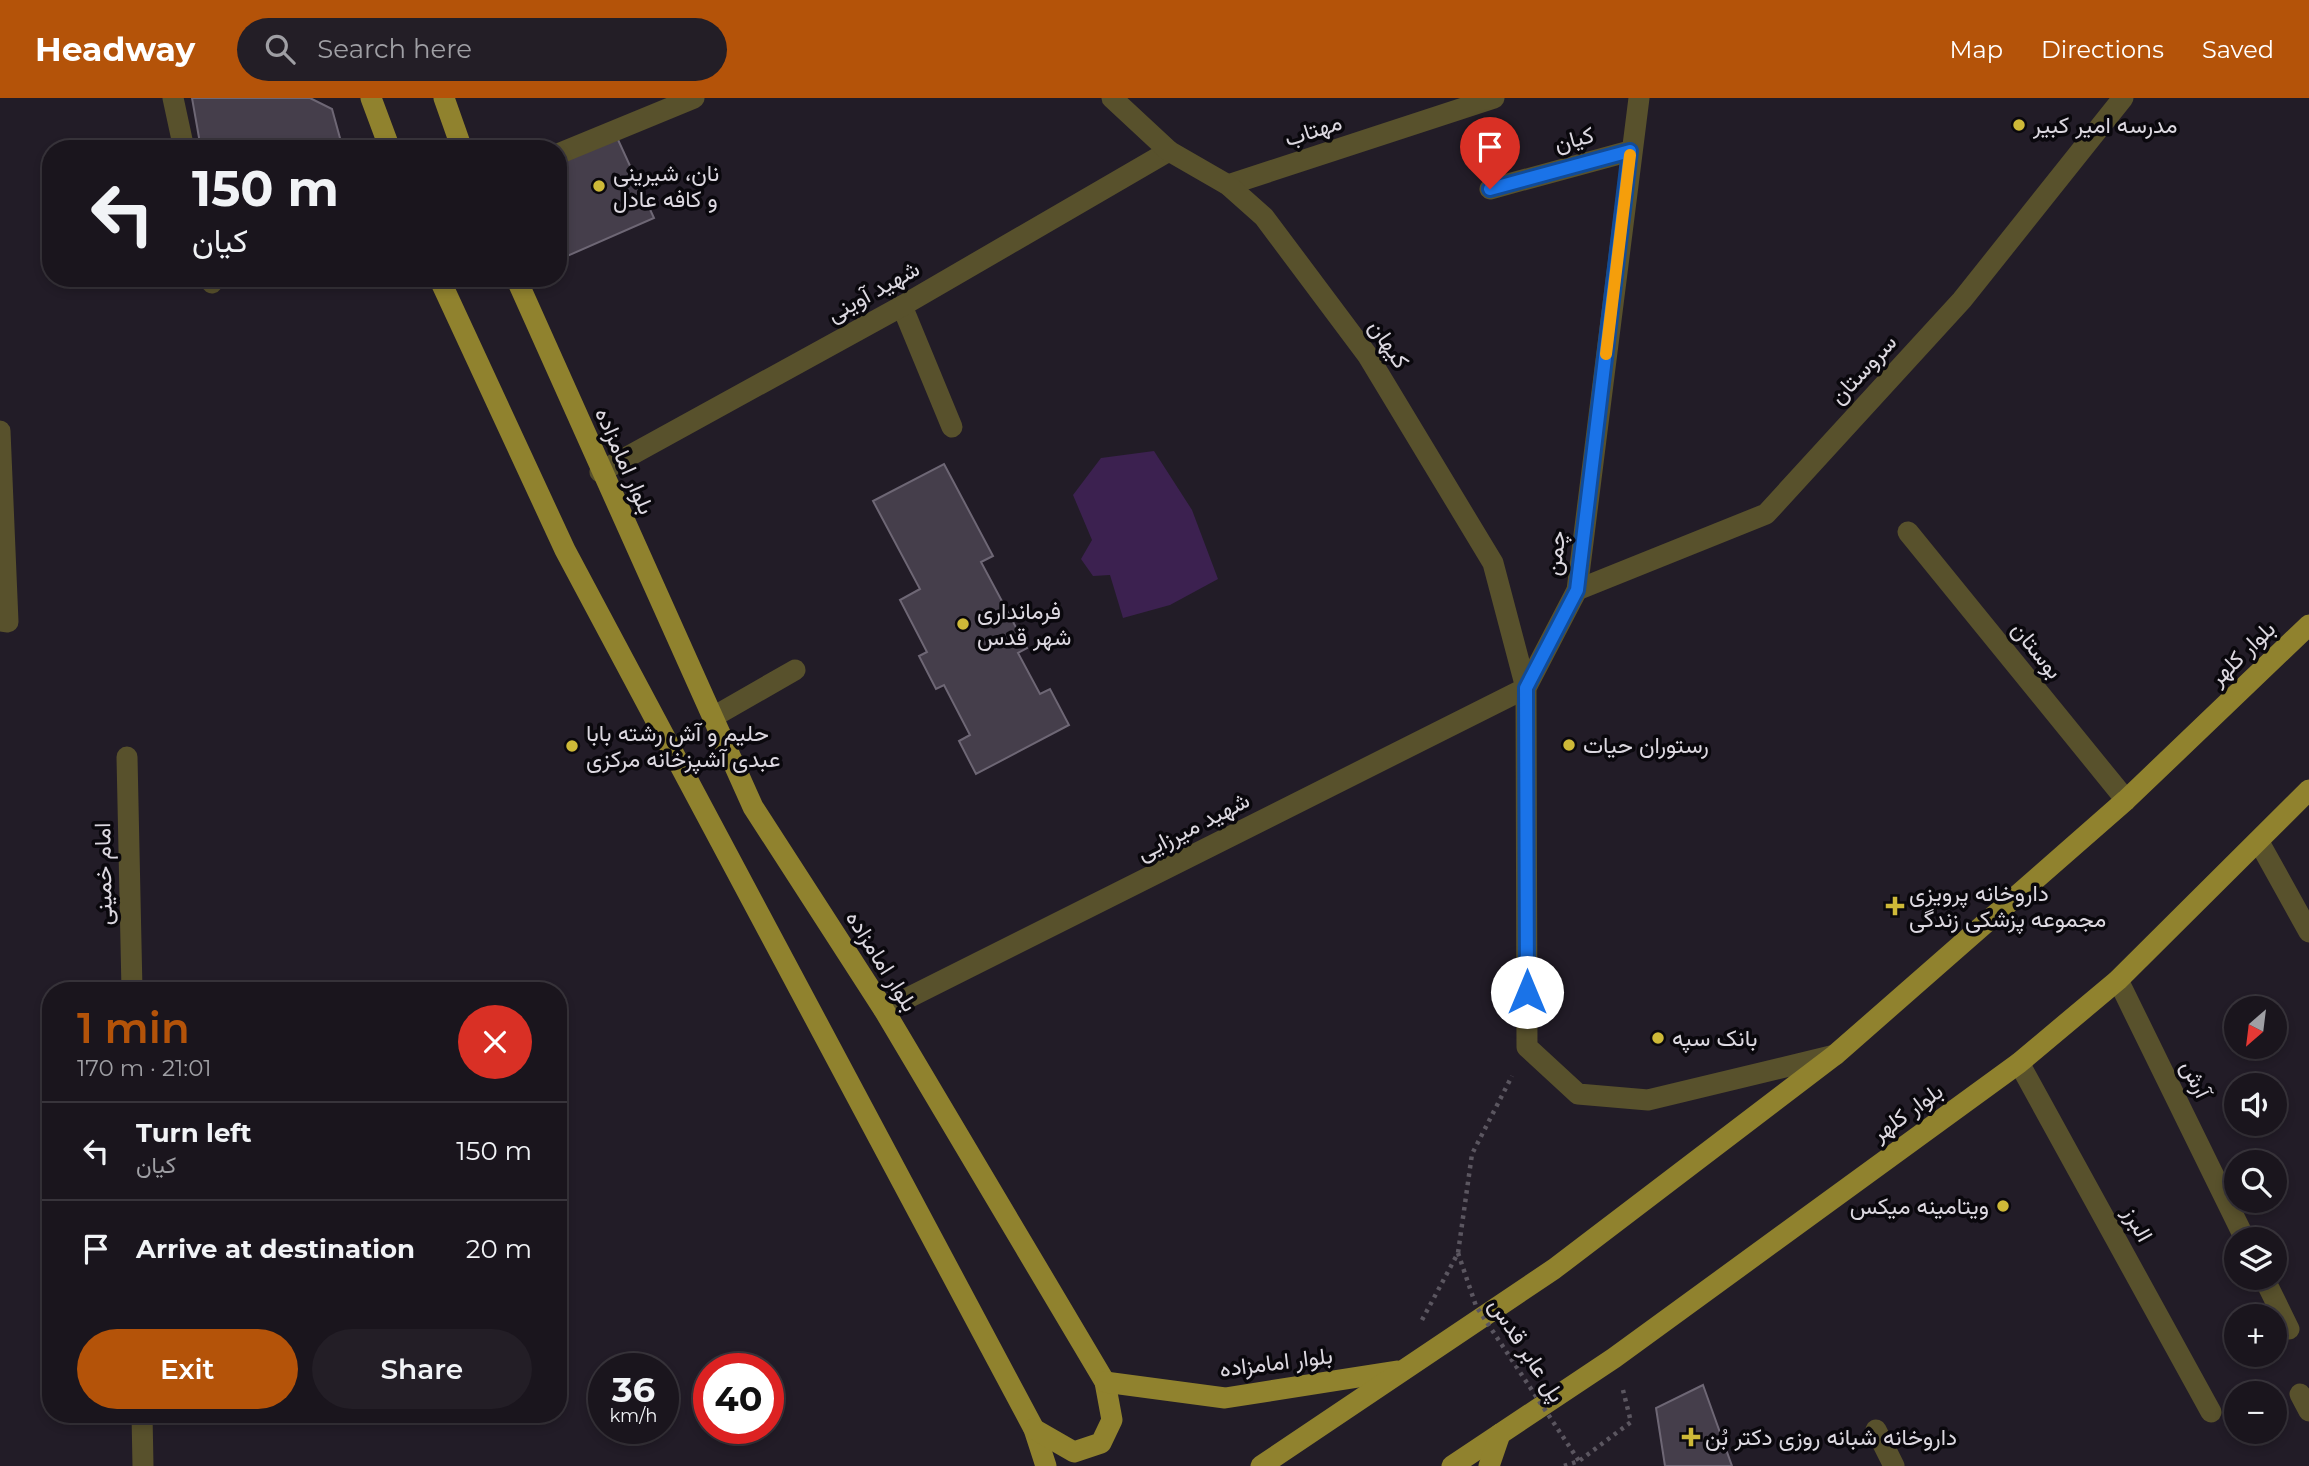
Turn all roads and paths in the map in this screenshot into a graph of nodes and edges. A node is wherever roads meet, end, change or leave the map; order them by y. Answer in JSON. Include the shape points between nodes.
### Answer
{"nodes":[{"id":1,"x":173,"y":98,"type":"edge"},
{"id":2,"x":371,"y":98,"type":"edge"},
{"id":3,"x":444,"y":98,"type":"edge"},
{"id":4,"x":694,"y":98,"type":"edge"},
{"id":5,"x":1112,"y":98,"type":"edge"},
{"id":6,"x":1494,"y":98,"type":"edge"},
{"id":7,"x":1639,"y":98,"type":"edge"},
{"id":8,"x":2123,"y":98,"type":"edge"},
{"id":9,"x":182,"y":140,"type":"edge"},
{"id":10,"x":387,"y":140,"type":"edge"},
{"id":11,"x":460,"y":140,"type":"edge"},
{"id":12,"x":567,"y":150,"type":"edge"},
{"id":13,"x":1169,"y":151,"type":"junction"},
{"id":14,"x":1630,"y":151,"type":"junction"},
{"id":15,"x":1228,"y":185,"type":"junction"},
{"id":16,"x":1490,"y":189,"type":"dead end"},
{"id":17,"x":443,"y":287,"type":"edge"},
{"id":18,"x":520,"y":287,"type":"edge"},
{"id":19,"x":902,"y":306,"type":"junction"},
{"id":20,"x":952,"y":427,"type":"dead end"},
{"id":21,"x":0,"y":430,"type":"edge"},
{"id":22,"x":600,"y":471,"type":"junction"},
{"id":23,"x":1908,"y":532,"type":"dead end"},
{"id":24,"x":1577,"y":590,"type":"junction"},
{"id":25,"x":4,"y":622,"type":"edge"},
{"id":26,"x":2309,"y":625,"type":"edge"},
{"id":27,"x":795,"y":670,"type":"dead end"},
{"id":28,"x":1526,"y":688,"type":"junction"},
{"id":29,"x":713,"y":717,"type":"junction"},
{"id":30,"x":127,"y":757,"type":"dead end"},
{"id":31,"x":2309,"y":790,"type":"edge"},
{"id":32,"x":2126,"y":800,"type":"junction"},
{"id":33,"x":2259,"y":842,"type":"junction"},
{"id":34,"x":2309,"y":932,"type":"edge"},
{"id":35,"x":2118,"y":980,"type":"junction"},
{"id":36,"x":132,"y":982,"type":"edge"},
{"id":37,"x":884,"y":1010,"type":"junction"},
{"id":38,"x":1527,"y":1047,"type":"junction"},
{"id":39,"x":1835,"y":1055,"type":"junction"},
{"id":40,"x":2019,"y":1063,"type":"junction"},
{"id":41,"x":2239,"y":1227,"type":"edge"},
{"id":42,"x":1458,"y":1253,"type":"junction"},
{"id":43,"x":2270,"y":1290,"type":"edge"},
{"id":44,"x":1424,"y":1315,"type":"dead end"},
{"id":45,"x":2290,"y":1329,"type":"dead end"},
{"id":46,"x":1405,"y":1370,"type":"junction"},
{"id":47,"x":1105,"y":1382,"type":"junction"},
{"id":48,"x":2211,"y":1412,"type":"dead end"},
{"id":49,"x":1631,"y":1422,"type":"dead end"},
{"id":50,"x":142,"y":1423,"type":"edge"},
{"id":51,"x":1034,"y":1429,"type":"junction"},
{"id":52,"x":1877,"y":1430,"type":"dead end"},
{"id":53,"x":1500,"y":1434,"type":"junction"},
{"id":54,"x":1579,"y":1461,"type":"junction"},
{"id":55,"x":143,"y":1466,"type":"edge"},
{"id":56,"x":1045,"y":1466,"type":"edge"},
{"id":57,"x":1261,"y":1466,"type":"edge"},
{"id":58,"x":1452,"y":1466,"type":"edge"},
{"id":59,"x":1489,"y":1466,"type":"edge"},
{"id":60,"x":1564,"y":1466,"type":"edge"},
{"id":61,"x":1894,"y":1466,"type":"edge"}],
"edges":[{"from":1,"to":9,"type":"street"},
{"from":2,"to":10,"type":"main road"},
{"from":3,"to":11,"type":"main road"},
{"from":4,"to":12,"type":"street"},
{"from":5,"to":13,"type":"street","name":"کیهان"},
{"from":6,"to":15,"type":"street","name":"مهتاب"},
{"from":7,"to":14,"type":"street","name":"چمن"},
{"from":8,"to":24,"type":"street","name":"سروستان","via":[[1962,300],[1766,514]]},
{"from":13,"to":15,"type":"street","name":"کیهان"},
{"from":13,"to":19,"type":"street","name":"شهید آوینی"},
{"from":14,"to":16,"type":"street","name":"کیان"},
{"from":14,"to":24,"type":"street","name":"چمن"},
{"from":15,"to":28,"type":"street","name":"کیهان","via":[[1264,217],[1368,356],[1493,563]]},
{"from":17,"to":51,"type":"main road","via":[[565,550]]},
{"from":18,"to":22,"type":"main road","name":"بلوار امامزاده"},
{"from":19,"to":20,"type":"street"},
{"from":19,"to":22,"type":"street","name":"شهید آوینی"},
{"from":21,"to":25,"type":"street"},
{"from":22,"to":29,"type":"main road","name":"بلوار امامزاده"},
{"from":23,"to":32,"type":"street","name":"بوستان"},
{"from":24,"to":28,"type":"street","name":"چمن"},
{"from":26,"to":32,"type":"main road","name":"بلوار کلهر"},
{"from":27,"to":29,"type":"street"},
{"from":28,"to":37,"type":"street","name":"شهید میرزایی"},
{"from":28,"to":38,"type":"street","name":"چمن"},
{"from":29,"to":37,"type":"main road","name":"بلوار امامزاده","via":[[753,807]]},
{"from":30,"to":36,"type":"street","name":"امام خمینی"},
{"from":31,"to":33,"type":"main road","name":"بلوار کلهر"},
{"from":32,"to":39,"type":"main road","name":"بلوار کلهر"},
{"from":33,"to":34,"type":"street"},
{"from":33,"to":35,"type":"main road","name":"بلوار کلهر"},
{"from":35,"to":40,"type":"main road","name":"بلوار کلهر"},
{"from":35,"to":41,"type":"street","name":"آرش"},
{"from":37,"to":47,"type":"main road","name":"بلوار امامزاده"},
{"from":38,"to":39,"type":"street","via":[[1578,1094],[1648,1100]]},
{"from":38,"to":42,"type":"path","via":[[1472,1154]]},
{"from":39,"to":46,"type":"main road","name":"بلوار کلهر","via":[[1554,1269]]},
{"from":40,"to":48,"type":"street","name":"البرز"},
{"from":40,"to":53,"type":"main road","name":"بلوار کلهر","via":[[1614,1358]]},
{"from":42,"to":44,"type":"path"},
{"from":42,"to":54,"type":"path","name":"پل عابر قدس","bridge":true,"via":[[1476,1306]]},
{"from":43,"to":45,"type":"street"},
{"from":46,"to":47,"type":"main road","name":"بلوار امامزاده","via":[[1224,1398]]},
{"from":46,"to":57,"type":"main road","name":"بلوار کلهر"},
{"from":47,"to":51,"type":"main road","via":[[1112,1420],[1101,1443],[1074,1452]]},
{"from":49,"to":54,"type":"path"},
{"from":50,"to":55,"type":"street"},
{"from":51,"to":56,"type":"main road"},
{"from":52,"to":61,"type":"street"},
{"from":53,"to":58,"type":"main road","name":"بلوار کلهر"},
{"from":53,"to":59,"type":"main road"},
{"from":54,"to":60,"type":"path"}]}
